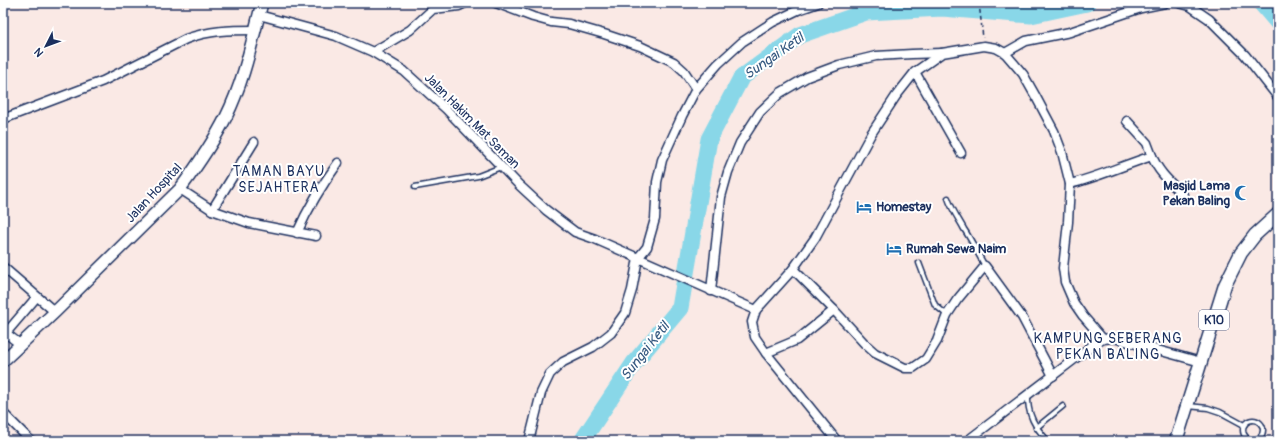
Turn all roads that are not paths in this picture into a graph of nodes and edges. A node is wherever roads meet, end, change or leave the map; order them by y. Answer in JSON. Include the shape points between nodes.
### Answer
{"nodes":[{"id":1,"x":262,"y":3,"type":"edge"},
{"id":2,"x":465,"y":3,"type":"edge"},
{"id":3,"x":496,"y":3,"type":"edge"},
{"id":4,"x":818,"y":3,"type":"edge"},
{"id":5,"x":1165,"y":3,"type":"edge"},
{"id":6,"x":1179,"y":3,"type":"edge"},
{"id":7,"x":259,"y":16,"type":"junction"},
{"id":8,"x":255,"y":30,"type":"junction"},
{"id":9,"x":373,"y":52,"type":"junction"},
{"id":10,"x":942,"y":53,"type":"junction"},
{"id":11,"x":1006,"y":53,"type":"junction"},
{"id":12,"x":915,"y":72,"type":"junction"},
{"id":13,"x":696,"y":89,"type":"junction"},
{"id":14,"x":1278,"y":97,"type":"edge"},
{"id":15,"x":3,"y":119,"type":"edge"},
{"id":16,"x":1127,"y":121,"type":"dead end"},
{"id":17,"x":254,"y":142,"type":"dead end"},
{"id":18,"x":961,"y":153,"type":"dead end"},
{"id":19,"x":1152,"y":156,"type":"junction"},
{"id":20,"x":338,"y":163,"type":"dead end"},
{"id":21,"x":501,"y":167,"type":"junction"},
{"id":22,"x":1070,"y":184,"type":"junction"},
{"id":23,"x":415,"y":187,"type":"dead end"},
{"id":24,"x":180,"y":189,"type":"junction"},
{"id":25,"x":1183,"y":195,"type":"dead end"},
{"id":26,"x":948,"y":198,"type":"dead end"},
{"id":27,"x":212,"y":210,"type":"junction"},
{"id":28,"x":1277,"y":217,"type":"edge"},
{"id":29,"x":297,"y":233,"type":"junction"},
{"id":30,"x":316,"y":236,"type":"dead end"},
{"id":31,"x":638,"y":258,"type":"junction"},
{"id":32,"x":919,"y":263,"type":"dead end"},
{"id":33,"x":985,"y":266,"type":"junction"},
{"id":34,"x":3,"y":267,"type":"edge"},
{"id":35,"x":793,"y":269,"type":"junction"},
{"id":36,"x":711,"y":291,"type":"junction"},
{"id":37,"x":35,"y":299,"type":"dead end"},
{"id":38,"x":756,"y":310,"type":"junction"},
{"id":39,"x":834,"y":310,"type":"junction"},
{"id":40,"x":55,"y":312,"type":"junction"},
{"id":41,"x":947,"y":315,"type":"junction"},
{"id":42,"x":4,"y":332,"type":"edge"},
{"id":43,"x":1103,"y":339,"type":"junction"},
{"id":44,"x":21,"y":345,"type":"junction"},
{"id":45,"x":766,"y":353,"type":"junction"},
{"id":46,"x":3,"y":362,"type":"edge"},
{"id":47,"x":1201,"y":362,"type":"junction"},
{"id":48,"x":1053,"y":376,"type":"junction"},
{"id":49,"x":1028,"y":394,"type":"junction"},
{"id":50,"x":1064,"y":406,"type":"dead end"},
{"id":51,"x":1187,"y":406,"type":"junction"},
{"id":52,"x":3,"y":413,"type":"edge"},
{"id":53,"x":1244,"y":425,"type":"junction"},
{"id":54,"x":1036,"y":428,"type":"junction"},
{"id":55,"x":1262,"y":439,"type":"edge"},
{"id":56,"x":31,"y":441,"type":"edge"},
{"id":57,"x":529,"y":441,"type":"edge"},
{"id":58,"x":837,"y":441,"type":"edge"},
{"id":59,"x":967,"y":441,"type":"edge"},
{"id":60,"x":1048,"y":441,"type":"edge"},
{"id":61,"x":1176,"y":441,"type":"edge"}],
"edges":[{"from":1,"to":7,"type":"main road","name":"Jalan Hospital"},
{"from":2,"to":9,"type":"street","via":[[433,9],[410,30]]},
{"from":3,"to":13,"type":"street","via":[[533,17],[569,24],[640,46],[674,62],[684,71]]},
{"from":4,"to":13,"type":"street","via":[[780,19],[742,42]]},
{"from":5,"to":11,"type":"street","via":[[1141,8],[1070,32],[1026,42]]},
{"from":6,"to":14,"type":"street","via":[[1190,6],[1209,19],[1245,55]]},
{"from":7,"to":8,"type":"main road","name":"Jalan Hospital"},
{"from":7,"to":9,"type":"street","name":"Jalan Hakim Mat Saman","via":[[336,36]]},
{"from":8,"to":15,"type":"street","via":[[231,30],[186,39],[103,81]]},
{"from":8,"to":24,"type":"main road","name":"Jalan Hospital","via":[[227,116],[211,146]]},
{"from":9,"to":21,"type":"street","name":"Jalan Hakim Mat Saman","via":[[404,71],[446,109]]},
{"from":10,"to":11,"type":"street","via":[[984,46]]},
{"from":10,"to":12,"type":"street"},
{"from":10,"to":36,"type":"street","via":[[876,56],[839,65],[800,81],[780,93],[760,112],[740,143],[721,197]]},
{"from":11,"to":22,"type":"street","via":[[1023,74],[1054,131]]},
{"from":12,"to":18,"type":"street"},
{"from":12,"to":35,"type":"street","via":[[871,134],[815,238]]},
{"from":13,"to":31,"type":"street","via":[[662,160],[657,182],[655,219],[647,247]]},
{"from":16,"to":19,"type":"street","via":[[1147,143]]},
{"from":17,"to":27,"type":"street"},
{"from":19,"to":22,"type":"street","via":[[1100,176]]},
{"from":19,"to":25,"type":"street","via":[[1155,165]]},
{"from":20,"to":29,"type":"street","via":[[317,193]]},
{"from":21,"to":23,"type":"lane","via":[[478,176]]},
{"from":21,"to":31,"type":"street","name":"Jalan Hakim Mat Saman","via":[[546,210],[575,232]]},
{"from":22,"to":43,"type":"street","via":[[1063,268],[1065,282],[1074,303]]},
{"from":24,"to":27,"type":"street"},
{"from":24,"to":40,"type":"main road","name":"Jalan Hospital"},
{"from":26,"to":33,"type":"lane","via":[[951,209]]},
{"from":27,"to":29,"type":"street","via":[[249,223]]},
{"from":28,"to":47,"type":"main road","number":"K10","via":[[1255,235],[1240,253],[1225,285]]},
{"from":29,"to":30,"type":"street"},
{"from":31,"to":36,"type":"street","name":"Jalan Hakim Mat Saman"},
{"from":31,"to":57,"type":"street","via":[[625,313],[611,333],[593,347],[563,362],[550,374],[541,393]]},
{"from":32,"to":41,"type":"lane","via":[[935,305]]},
{"from":33,"to":41,"type":"street"},
{"from":33,"to":48,"type":"street","via":[[1022,317]]},
{"from":34,"to":40,"type":"street"},
{"from":35,"to":38,"type":"street"},
{"from":35,"to":39,"type":"street"},
{"from":36,"to":38,"type":"street","name":"Jalan Hakim Mat Saman"},
{"from":37,"to":42,"type":"street"},
{"from":38,"to":45,"type":"street","via":[[752,322],[755,337]]},
{"from":39,"to":41,"type":"street","via":[[875,353],[905,368],[913,368],[926,358],[937,341]]},
{"from":39,"to":45,"type":"street","via":[[797,340]]},
{"from":40,"to":44,"type":"main road","name":"Jalan Hospital"},
{"from":42,"to":44,"type":"street"},
{"from":43,"to":47,"type":"street","via":[[1114,338]]},
{"from":43,"to":48,"type":"street"},
{"from":44,"to":46,"type":"main road","name":"Jalan Hospital"},
{"from":45,"to":58,"type":"street"},
{"from":47,"to":51,"type":"main road","number":"K10"},
{"from":48,"to":49,"type":"street"},
{"from":49,"to":54,"type":"lane","via":[[1027,406]]},
{"from":49,"to":59,"type":"street"},
{"from":50,"to":54,"type":"lane"},
{"from":51,"to":53,"type":"lane","via":[[1208,408]]},
{"from":51,"to":61,"type":"main road","number":"K10"},
{"from":52,"to":56,"type":"street"},
{"from":53,"to":55,"type":"lane","via":[[1242,431],[1249,440]]},
{"from":53,"to":55,"type":"lane","via":[[1253,420],[1259,422],[1263,432]]},
{"from":54,"to":60,"type":"lane"}]}
